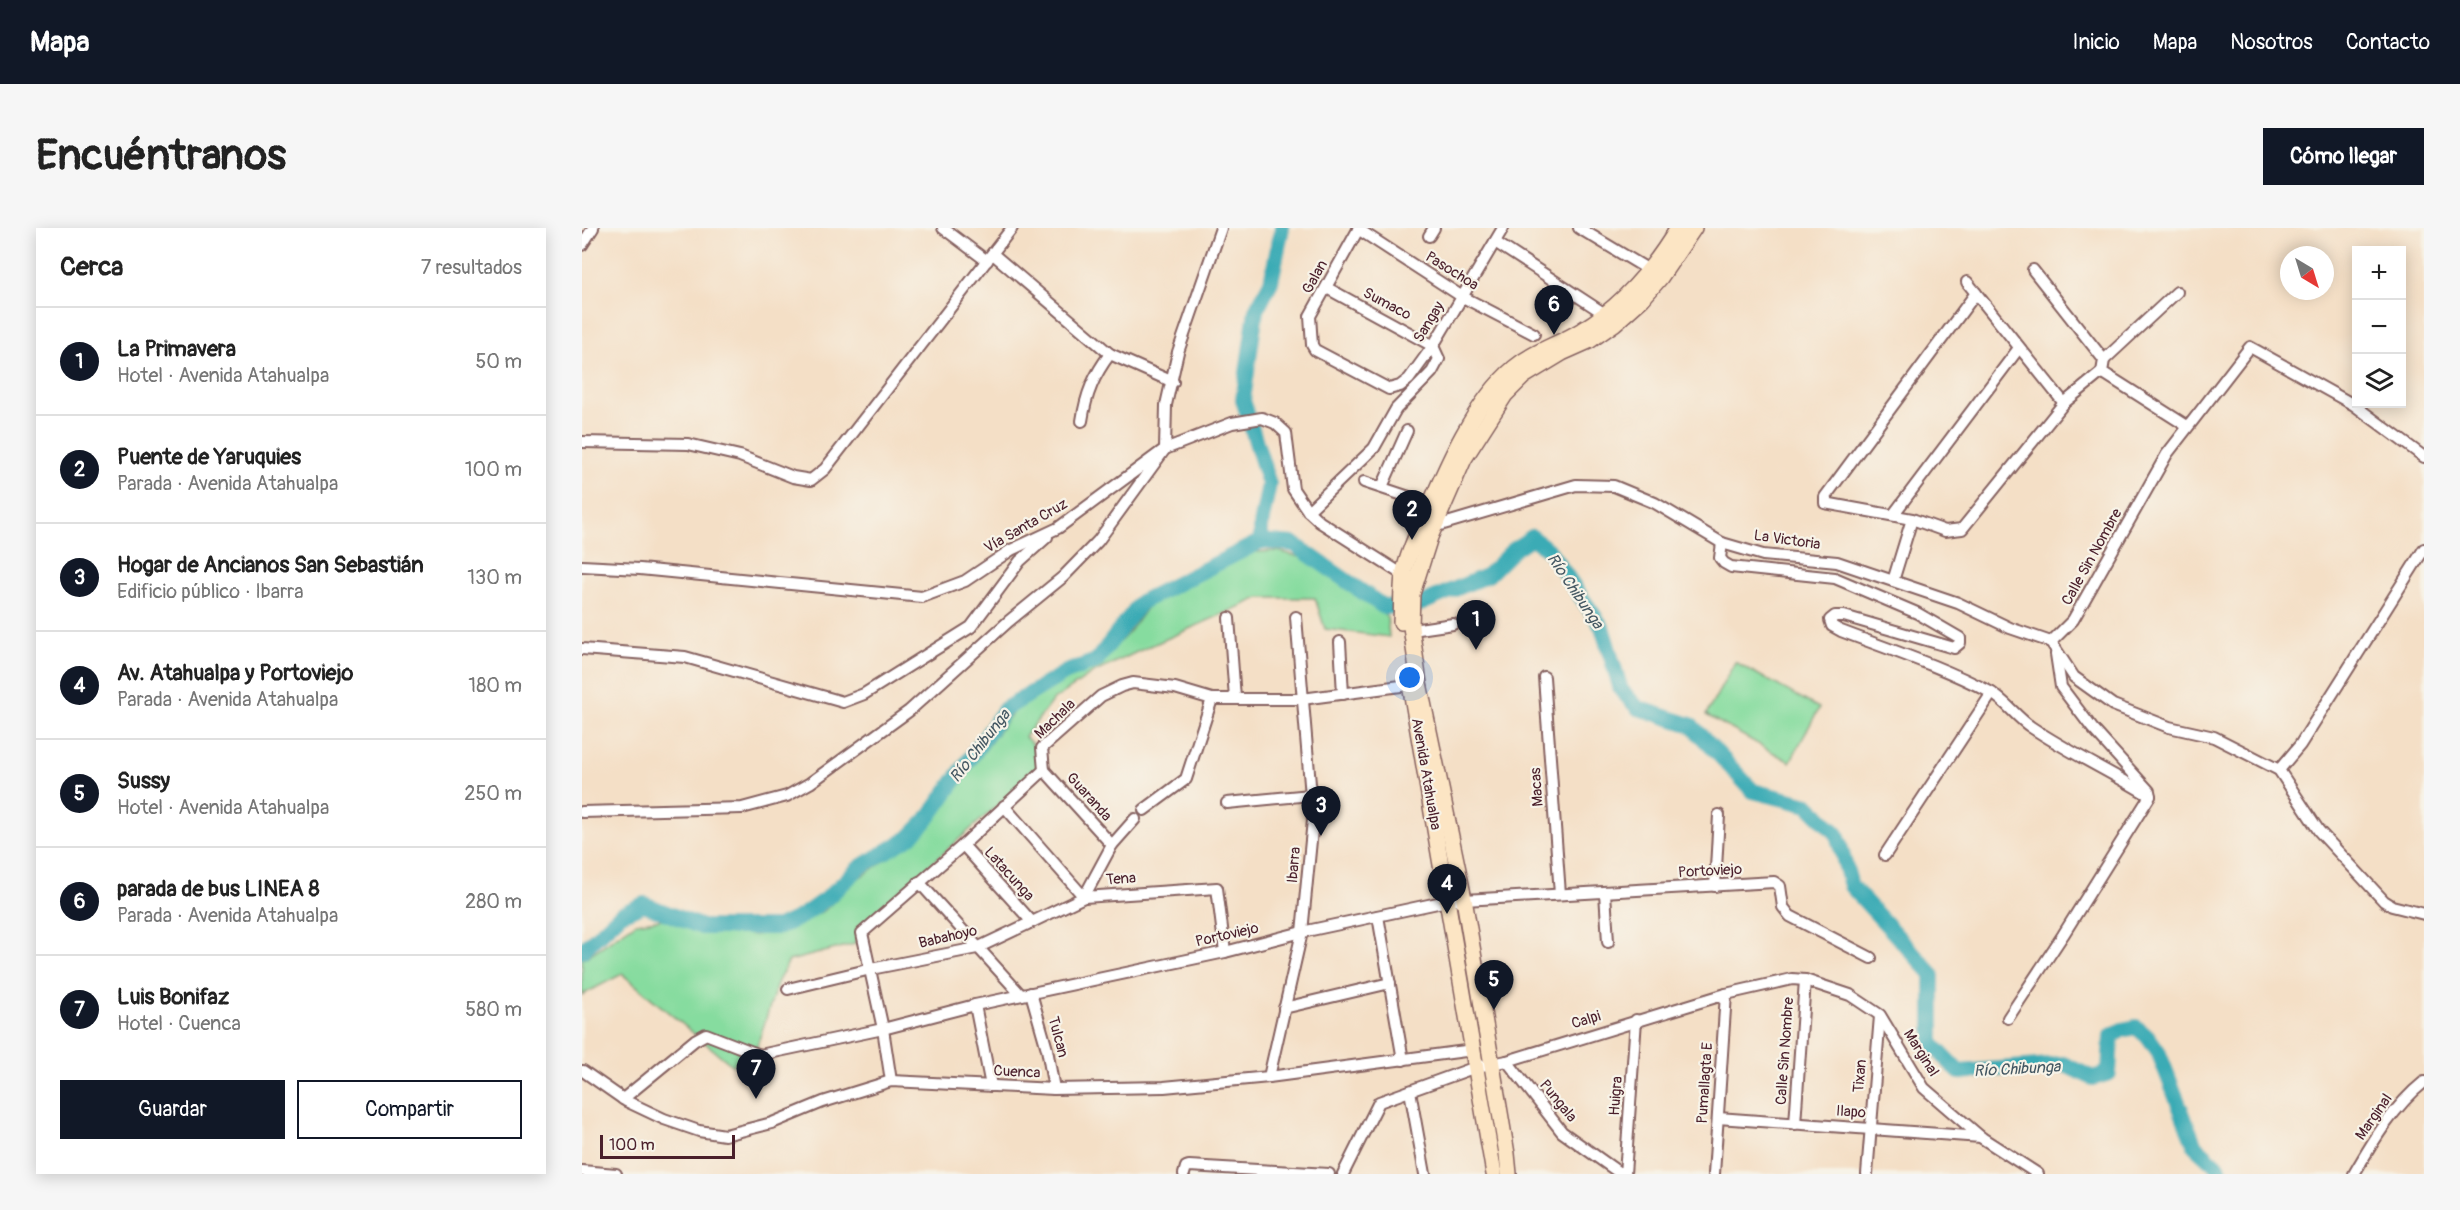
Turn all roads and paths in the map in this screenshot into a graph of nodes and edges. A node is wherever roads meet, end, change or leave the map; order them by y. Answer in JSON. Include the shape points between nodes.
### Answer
{"nodes":[{"id":1,"x":593,"y":228,"type":"edge"},
{"id":2,"x":943,"y":228,"type":"edge"},
{"id":3,"x":1012,"y":228,"type":"edge"},
{"id":4,"x":1221,"y":228,"type":"edge"},
{"id":5,"x":1503,"y":228,"type":"edge"},
{"id":6,"x":1579,"y":228,"type":"edge"},
{"id":7,"x":1678,"y":228,"type":"edge"},
{"id":8,"x":1694,"y":228,"type":"edge"},
{"id":9,"x":1359,"y":229,"type":"edge"},
{"id":10,"x":1495,"y":242,"type":"junction"},
{"id":11,"x":582,"y":245,"type":"edge"},
{"id":12,"x":990,"y":258,"type":"junction"},
{"id":13,"x":1649,"y":270,"type":"junction"},
{"id":14,"x":2033,"y":270,"type":"dead end"},
{"id":15,"x":1967,"y":282,"type":"dead end"},
{"id":16,"x":1327,"y":288,"type":"junction"},
{"id":17,"x":2177,"y":292,"type":"dead end"},
{"id":18,"x":1976,"y":293,"type":"junction"},
{"id":19,"x":1461,"y":296,"type":"junction"},
{"id":20,"x":1605,"y":314,"type":"junction"},
{"id":21,"x":1534,"y":334,"type":"dead end"},
{"id":22,"x":1433,"y":346,"type":"junction"},
{"id":23,"x":2019,"y":348,"type":"junction"},
{"id":24,"x":1110,"y":354,"type":"junction"},
{"id":25,"x":2104,"y":360,"type":"junction"},
{"id":26,"x":2102,"y":372,"type":"junction"},
{"id":27,"x":1173,"y":382,"type":"junction"},
{"id":28,"x":1389,"y":389,"type":"joint"},
{"id":29,"x":2064,"y":404,"type":"junction"},
{"id":30,"x":1082,"y":420,"type":"dead end"},
{"id":31,"x":2187,"y":426,"type":"junction"},
{"id":32,"x":1407,"y":431,"type":"dead end"},
{"id":33,"x":582,"y":442,"type":"edge"},
{"id":34,"x":1166,"y":449,"type":"junction"},
{"id":35,"x":2424,"y":457,"type":"edge"},
{"id":36,"x":1364,"y":482,"type":"dead end"},
{"id":37,"x":1382,"y":487,"type":"junction"},
{"id":38,"x":1430,"y":504,"type":"junction"},
{"id":39,"x":1308,"y":511,"type":"junction"},
{"id":40,"x":1893,"y":515,"type":"junction"},
{"id":41,"x":1912,"y":519,"type":"junction"},
{"id":42,"x":1435,"y":527,"type":"junction"},
{"id":43,"x":1058,"y":528,"type":"junction"},
{"id":44,"x":1418,"y":532,"type":"junction"},
{"id":45,"x":1722,"y":543,"type":"junction"},
{"id":46,"x":2424,"y":549,"type":"edge"},
{"id":47,"x":582,"y":566,"type":"edge"},
{"id":48,"x":1893,"y":581,"type":"junction"},
{"id":49,"x":1408,"y":585,"type":"junction"},
{"id":50,"x":1296,"y":617,"type":"dead end"},
{"id":51,"x":1229,"y":618,"type":"dead end"},
{"id":52,"x":1453,"y":624,"type":"dead end"},
{"id":53,"x":1408,"y":629,"type":"junction"},
{"id":54,"x":1340,"y":642,"type":"dead end"},
{"id":55,"x":2054,"y":647,"type":"junction"},
{"id":56,"x":582,"y":649,"type":"edge"},
{"id":57,"x":1544,"y":677,"type":"dead end"},
{"id":58,"x":1414,"y":684,"type":"junction"},
{"id":59,"x":1992,"y":693,"type":"junction"},
{"id":60,"x":1343,"y":694,"type":"junction"},
{"id":61,"x":1234,"y":698,"type":"junction"},
{"id":62,"x":1212,"y":699,"type":"junction"},
{"id":63,"x":1302,"y":699,"type":"junction"},
{"id":64,"x":1044,"y":770,"type":"junction"},
{"id":65,"x":2279,"y":770,"type":"junction"},
{"id":66,"x":1311,"y":795,"type":"junction"},
{"id":67,"x":2150,"y":796,"type":"junction"},
{"id":68,"x":1227,"y":803,"type":"dead end"},
{"id":69,"x":1004,"y":806,"type":"junction"},
{"id":70,"x":1144,"y":810,"type":"dead end"},
{"id":71,"x":582,"y":812,"type":"edge"},
{"id":72,"x":1719,"y":815,"type":"dead end"},
{"id":73,"x":1135,"y":819,"type":"dead end"},
{"id":74,"x":963,"y":845,"type":"junction"},
{"id":75,"x":1112,"y":845,"type":"junction"},
{"id":76,"x":1885,"y":855,"type":"dead end"},
{"id":77,"x":919,"y":882,"type":"junction"},
{"id":78,"x":1715,"y":886,"type":"junction"},
{"id":79,"x":1605,"y":891,"type":"junction"},
{"id":80,"x":1560,"y":894,"type":"junction"},
{"id":81,"x":1084,"y":897,"type":"junction"},
{"id":82,"x":1464,"y":899,"type":"junction"},
{"id":83,"x":1448,"y":901,"type":"junction"},
{"id":84,"x":2424,"y":914,"type":"edge"},
{"id":85,"x":1378,"y":916,"type":"junction"},
{"id":86,"x":1032,"y":922,"type":"junction"},
{"id":87,"x":1302,"y":932,"type":"junction"},
{"id":88,"x":1608,"y":942,"type":"dead end"},
{"id":89,"x":977,"y":948,"type":"junction"},
{"id":90,"x":1225,"y":952,"type":"junction"},
{"id":91,"x":1871,"y":958,"type":"dead end"},
{"id":92,"x":871,"y":969,"type":"junction"},
{"id":93,"x":1805,"y":980,"type":"junction"},
{"id":94,"x":1390,"y":983,"type":"junction"},
{"id":95,"x":788,"y":989,"type":"dead end"},
{"id":96,"x":1726,"y":993,"type":"junction"},
{"id":97,"x":1026,"y":994,"type":"junction"},
{"id":98,"x":975,"y":1005,"type":"junction"},
{"id":99,"x":1284,"y":1008,"type":"junction"},
{"id":100,"x":1880,"y":1016,"type":"junction"},
{"id":101,"x":2008,"y":1018,"type":"dead end"},
{"id":102,"x":1636,"y":1020,"type":"junction"},
{"id":103,"x":883,"y":1029,"type":"junction"},
{"id":104,"x":1473,"y":1050,"type":"junction"},
{"id":105,"x":1403,"y":1060,"type":"junction"},
{"id":106,"x":1507,"y":1060,"type":"junction"},
{"id":107,"x":1483,"y":1065,"type":"junction"},
{"id":108,"x":583,"y":1071,"type":"edge"},
{"id":109,"x":1269,"y":1077,"type":"junction"},
{"id":110,"x":891,"y":1081,"type":"junction"},
{"id":111,"x":2424,"y":1082,"type":"edge"},
{"id":112,"x":991,"y":1086,"type":"junction"},
{"id":113,"x":1054,"y":1089,"type":"junction"},
{"id":114,"x":1410,"y":1091,"type":"junction"},
{"id":115,"x":623,"y":1099,"type":"junction"},
{"id":116,"x":1718,"y":1118,"type":"junction"},
{"id":117,"x":1795,"y":1124,"type":"junction"},
{"id":118,"x":1871,"y":1129,"type":"junction"},
{"id":119,"x":1982,"y":1138,"type":"junction"},
{"id":120,"x":1185,"y":1170,"type":"edge"},
{"id":121,"x":582,"y":1171,"type":"edge"},
{"id":122,"x":616,"y":1174,"type":"edge"},
{"id":123,"x":1329,"y":1174,"type":"edge"},
{"id":124,"x":1343,"y":1174,"type":"edge"},
{"id":125,"x":1425,"y":1174,"type":"edge"},
{"id":126,"x":1494,"y":1174,"type":"edge"},
{"id":127,"x":1509,"y":1174,"type":"edge"},
{"id":128,"x":1623,"y":1174,"type":"edge"},
{"id":129,"x":1714,"y":1174,"type":"edge"},
{"id":130,"x":1867,"y":1174,"type":"edge"},
{"id":131,"x":2038,"y":1174,"type":"edge"},
{"id":132,"x":2354,"y":1174,"type":"edge"}],
"edges":[{"from":1,"to":11,"type":"street"},
{"from":2,"to":12,"type":"street"},
{"from":3,"to":12,"type":"street"},
{"from":4,"to":27,"type":"street","via":[[1178,352]]},
{"from":5,"to":10,"type":"street","name":"Sangay"},
{"from":6,"to":13,"type":"street"},
{"from":7,"to":13,"type":"main road","name":"Avenida Atahualpa"},
{"from":8,"to":42,"type":"main road","name":"Avenida Atahualpa","via":[[1660,278],[1615,323],[1524,376],[1505,395],[1464,459]]},
{"from":9,"to":16,"type":"street","name":"Galan"},
{"from":9,"to":19,"type":"street","name":"Pasochoa"},
{"from":10,"to":19,"type":"street","name":"Sangay"},
{"from":10,"to":20,"type":"street"},
{"from":12,"to":24,"type":"street"},
{"from":12,"to":33,"type":"street","via":[[825,469],[811,480],[740,456],[687,444]]},
{"from":13,"to":20,"type":"main road","name":"Avenida Atahualpa"},
{"from":14,"to":25,"type":"street"},
{"from":15,"to":18,"type":"street"},
{"from":16,"to":22,"type":"street","name":"Sumaco"},
{"from":16,"to":28,"type":"street","name":"Galan","via":[[1310,316],[1315,350]]},
{"from":17,"to":25,"type":"street"},
{"from":18,"to":23,"type":"street"},
{"from":18,"to":40,"type":"street","via":[[1824,500]]},
{"from":19,"to":21,"type":"street","name":"Pasochoa"},
{"from":19,"to":22,"type":"street","name":"Sangay"},
{"from":20,"to":38,"type":"main road","name":"Avenida Atahualpa","via":[[1515,367],[1494,388],[1452,453]]},
{"from":22,"to":28,"type":"street","name":"Sangay","via":[[1409,379]]},
{"from":22,"to":39,"type":"street","via":[[1439,359],[1432,372],[1396,409],[1374,448]]},
{"from":23,"to":29,"type":"street"},
{"from":23,"to":40,"type":"street"},
{"from":24,"to":27,"type":"street"},
{"from":24,"to":30,"type":"street","via":[[1086,393]]},
{"from":25,"to":26,"type":"street"},
{"from":26,"to":29,"type":"street"},
{"from":26,"to":31,"type":"street"},
{"from":27,"to":34,"type":"street","via":[[1166,405]]},
{"from":29,"to":41,"type":"street","via":[[1962,529],[1945,531]]},
{"from":31,"to":35,"type":"street","name":"Calle Sin Nombre","via":[[2250,347],[2354,405]]},
{"from":31,"to":55,"type":"street","name":"Calle Sin Nombre"},
{"from":32,"to":37,"type":"street"},
{"from":34,"to":39,"type":"street","name":"Vía Santa Cruz","via":[[1232,423],[1262,417],[1286,433],[1293,489]]},
{"from":34,"to":43,"type":"street","name":"Vía Santa Cruz"},
{"from":34,"to":71,"type":"street","via":[[1098,541],[1063,577],[909,711],[810,783],[787,796],[742,808]]},
{"from":36,"to":37,"type":"street"},
{"from":37,"to":38,"type":"street"},
{"from":38,"to":44,"type":"main road","name":"Avenida Atahualpa"},
{"from":39,"to":49,"type":"street","name":"Vía Santa Cruz"},
{"from":40,"to":41,"type":"street"},
{"from":41,"to":48,"type":"street"},
{"from":42,"to":44,"type":"street","name":"La Victoria"},
{"from":42,"to":45,"type":"street","name":"La Victoria","via":[[1576,485],[1614,486],[1655,503]]},
{"from":42,"to":49,"type":"main road","name":"Avenida Atahualpa"},
{"from":43,"to":47,"type":"street","name":"Vía Santa Cruz","via":[[1011,550],[965,581],[922,597]]},
{"from":43,"to":56,"type":"street","via":[[1020,561],[970,627],[864,694],[843,702],[685,657]]},
{"from":44,"to":49,"type":"main road","name":"Avenida Atahualpa"},
{"from":45,"to":48,"type":"street","name":"La Victoria","via":[[1763,555],[1838,562]]},
{"from":45,"to":59,"type":"street","via":[[1720,558],[1731,567],[1835,578],[1954,633],[1960,638],[1954,648],[1844,616],[1830,620],[1832,626],[1842,631]]},
{"from":46,"to":65,"type":"street","via":[[2300,746]]},
{"from":48,"to":55,"type":"street","name":"La Victoria","via":[[1958,603]]},
{"from":49,"to":53,"type":"main road","name":"Avenida Atahualpa"},
{"from":50,"to":63,"type":"street","name":"Ibarra"},
{"from":51,"to":61,"type":"street"},
{"from":52,"to":53,"type":"street"},
{"from":53,"to":58,"type":"main road","name":"Avenida Atahualpa"},
{"from":54,"to":60,"type":"street"},
{"from":55,"to":65,"type":"street","via":[[2074,676],[2114,705],[2169,728],[2214,737]]},
{"from":55,"to":67,"type":"street","via":[[2061,687]]},
{"from":57,"to":80,"type":"street","name":"Macas"},
{"from":58,"to":60,"type":"street","name":"Machala"},
{"from":58,"to":82,"type":"main road","name":"Avenida Atahualpa"},
{"from":58,"to":83,"type":"main road","name":"Avenida Atahualpa"},
{"from":59,"to":67,"type":"street","via":[[2028,725]]},
{"from":59,"to":76,"type":"street"},
{"from":60,"to":63,"type":"street","name":"Machala"},
{"from":61,"to":62,"type":"street","name":"Machala"},
{"from":61,"to":63,"type":"street","name":"Machala"},
{"from":62,"to":64,"type":"street","name":"Machala","via":[[1175,688],[1133,683],[1122,686],[1101,696],[1042,748]]},
{"from":62,"to":70,"type":"street","via":[[1186,779]]},
{"from":63,"to":66,"type":"street","name":"Ibarra"},
{"from":64,"to":69,"type":"street"},
{"from":64,"to":75,"type":"street","name":"Guaranda"},
{"from":65,"to":84,"type":"street","via":[[2319,831],[2384,901]]},
{"from":66,"to":68,"type":"street"},
{"from":66,"to":87,"type":"street","name":"Ibarra","via":[[1312,832]]},
{"from":67,"to":101,"type":"street"},
{"from":69,"to":74,"type":"street"},
{"from":69,"to":81,"type":"street"},
{"from":72,"to":78,"type":"street"},
{"from":73,"to":75,"type":"street"},
{"from":74,"to":77,"type":"street"},
{"from":74,"to":86,"type":"street","name":"Latacunga"},
{"from":75,"to":81,"type":"street"},
{"from":77,"to":89,"type":"street","name":"Tulcan"},
{"from":77,"to":92,"type":"street","via":[[862,933]]},
{"from":78,"to":79,"type":"street","name":"Portoviejo"},
{"from":78,"to":91,"type":"street","name":"Portoviejo","via":[[1778,883],[1785,912]]},
{"from":79,"to":80,"type":"street","name":"Portoviejo"},
{"from":79,"to":88,"type":"street"},
{"from":80,"to":82,"type":"street","name":"Portoviejo"},
{"from":81,"to":86,"type":"street","name":"Babahoyo"},
{"from":81,"to":90,"type":"street","name":"Tena","via":[[1217,888]]},
{"from":82,"to":83,"type":"street","name":"Portoviejo"},
{"from":82,"to":107,"type":"main road","name":"Avenida Atahualpa"},
{"from":83,"to":85,"type":"street","name":"Portoviejo"},
{"from":83,"to":104,"type":"main road","name":"Avenida Atahualpa"},
{"from":85,"to":87,"type":"street","name":"Portoviejo"},
{"from":85,"to":94,"type":"street"},
{"from":86,"to":89,"type":"street","name":"Babahoyo"},
{"from":87,"to":90,"type":"street","name":"Portoviejo"},
{"from":87,"to":99,"type":"street","name":"Ibarra"},
{"from":89,"to":92,"type":"street","name":"Babahoyo"},
{"from":89,"to":97,"type":"street","name":"Tulcan"},
{"from":90,"to":97,"type":"street","name":"Portoviejo"},
{"from":92,"to":95,"type":"street","name":"Babahoyo"},
{"from":92,"to":103,"type":"street"},
{"from":93,"to":96,"type":"street","name":"Calpi","via":[[1792,978]]},
{"from":93,"to":100,"type":"street","name":"Marginal","via":[[1850,995]]},
{"from":93,"to":117,"type":"street","name":"Calle Sin Nombre"},
{"from":94,"to":99,"type":"street"},
{"from":94,"to":105,"type":"street"},
{"from":96,"to":102,"type":"street","name":"Calpi"},
{"from":96,"to":116,"type":"street","name":"Pumallagta E"},
{"from":97,"to":98,"type":"street","name":"Portoviejo"},
{"from":97,"to":113,"type":"street","name":"Tulcan","via":[[1047,1049]]},
{"from":98,"to":103,"type":"street","name":"Portoviejo"},
{"from":98,"to":112,"type":"street"},
{"from":99,"to":109,"type":"street","name":"Ibarra"},
{"from":100,"to":118,"type":"street","name":"Tixan"},
{"from":100,"to":119,"type":"street","name":"Marginal","via":[[1924,1088]]},
{"from":102,"to":106,"type":"street","name":"Calpi"},
{"from":102,"to":128,"type":"street","name":"Huigra"},
{"from":103,"to":110,"type":"street"},
{"from":103,"to":115,"type":"street","name":"Portoviejo","via":[[760,1055],[706,1034]]},
{"from":104,"to":105,"type":"street","name":"Cuenca"},
{"from":104,"to":107,"type":"main road","name":"Avenida Atahualpa"},
{"from":105,"to":109,"type":"street","name":"Cuenca"},
{"from":106,"to":107,"type":"street","name":"Calpi"},
{"from":106,"to":128,"type":"street","name":"Pungala","via":[[1562,1132]]},
{"from":107,"to":114,"type":"street","name":"Calpi"},
{"from":107,"to":126,"type":"main road","name":"Avenida Atahualpa"},
{"from":107,"to":127,"type":"main road","name":"Avenida Atahualpa"},
{"from":108,"to":115,"type":"street","name":"Cuenca"},
{"from":109,"to":113,"type":"street","name":"Cuenca","via":[[1164,1087]]},
{"from":110,"to":112,"type":"street","name":"Cuenca"},
{"from":110,"to":115,"type":"street","name":"Cuenca","via":[[823,1101],[772,1123],[725,1135],[664,1119]]},
{"from":111,"to":132,"type":"street","name":"Marginal","via":[[2399,1106]]},
{"from":112,"to":113,"type":"street","name":"Cuenca"},
{"from":114,"to":124,"type":"street","name":"Calpi","via":[[1379,1102]]},
{"from":114,"to":125,"type":"street"},
{"from":116,"to":117,"type":"street","name":"Ilapo"},
{"from":116,"to":129,"type":"street","name":"Pumallagta E"},
{"from":117,"to":118,"type":"street","name":"Ilapo"},
{"from":118,"to":119,"type":"street","name":"Ilapo"},
{"from":118,"to":130,"type":"street","name":"Tixan"},
{"from":119,"to":131,"type":"street","name":"Marginal"},
{"from":120,"to":123,"type":"street","via":[[1226,1167]]},
{"from":121,"to":122,"type":"street"}]}
